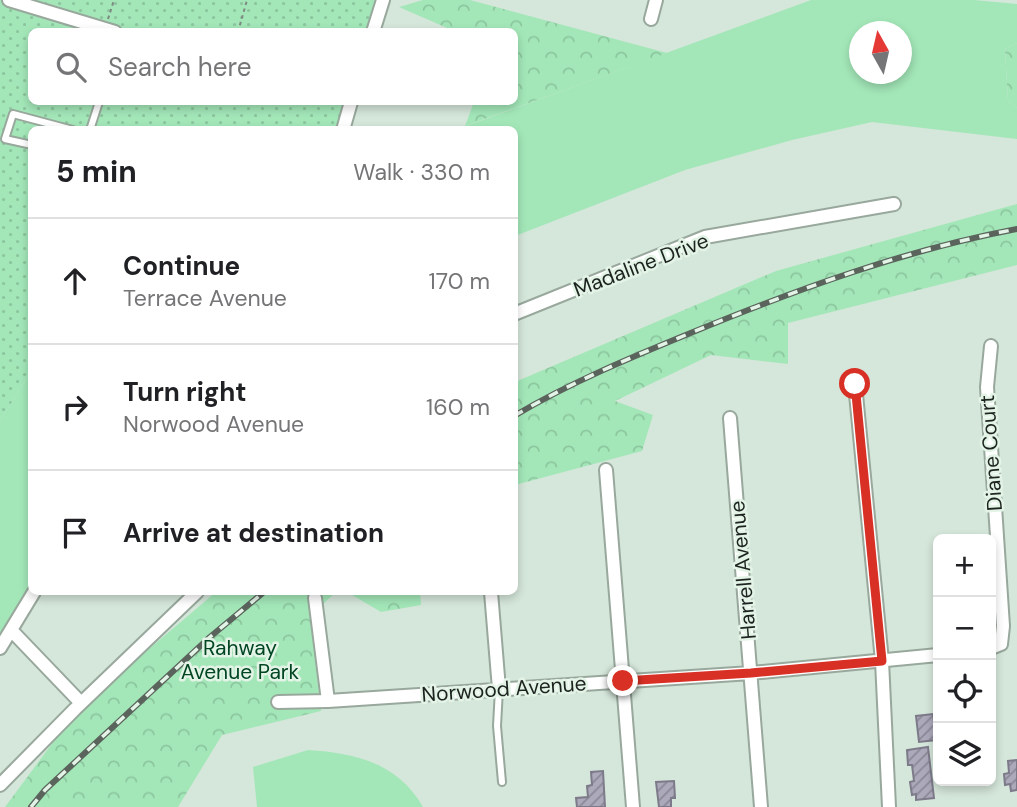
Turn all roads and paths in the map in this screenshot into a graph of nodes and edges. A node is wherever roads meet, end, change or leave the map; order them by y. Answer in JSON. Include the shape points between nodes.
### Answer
{"nodes":[{"id":1,"x":9,"y":0,"type":"edge"},
{"id":2,"x":114,"y":0,"type":"edge"},
{"id":3,"x":247,"y":0,"type":"edge"},
{"id":4,"x":383,"y":0,"type":"edge"},
{"id":5,"x":656,"y":0,"type":"edge"},
{"id":6,"x":651,"y":19,"type":"dead end"},
{"id":7,"x":103,"y":28,"type":"edge"},
{"id":8,"x":110,"y":28,"type":"edge"},
{"id":9,"x":239,"y":28,"type":"edge"},
{"id":10,"x":374,"y":28,"type":"edge"},
{"id":11,"x":98,"y":105,"type":"edge"},
{"id":12,"x":347,"y":105,"type":"edge"},
{"id":13,"x":58,"y":126,"type":"edge"},
{"id":14,"x":91,"y":126,"type":"edge"},
{"id":15,"x":344,"y":126,"type":"edge"},
{"id":16,"x":28,"y":144,"type":"edge"},
{"id":17,"x":894,"y":204,"type":"dead end"},
{"id":18,"x":518,"y":312,"type":"edge"},
{"id":19,"x":991,"y":346,"type":"dead end"},
{"id":20,"x":855,"y":384,"type":"dead end"},
{"id":21,"x":730,"y":418,"type":"dead end"},
{"id":22,"x":606,"y":470,"type":"dead end"},
{"id":23,"x":32,"y":595,"type":"edge"},
{"id":24,"x":194,"y":595,"type":"edge"},
{"id":25,"x":491,"y":595,"type":"edge"},
{"id":26,"x":315,"y":598,"type":"dead end"},
{"id":27,"x":11,"y":630,"type":"junction"},
{"id":28,"x":996,"y":646,"type":"edge"},
{"id":29,"x":0,"y":648,"type":"edge"},
{"id":30,"x":933,"y":656,"type":"edge"},
{"id":31,"x":882,"y":661,"type":"junction"},
{"id":32,"x":751,"y":673,"type":"junction"},
{"id":33,"x":623,"y":681,"type":"junction"},
{"id":34,"x":499,"y":690,"type":"junction"},
{"id":35,"x":328,"y":701,"type":"junction"},
{"id":36,"x":278,"y":702,"type":"dead end"},
{"id":37,"x":82,"y":703,"type":"junction"},
{"id":38,"x":3,"y":777,"type":"edge"},
{"id":39,"x":502,"y":782,"type":"dead end"},
{"id":40,"x":633,"y":807,"type":"edge"},
{"id":41,"x":761,"y":807,"type":"edge"},
{"id":42,"x":888,"y":807,"type":"edge"}],
"edges":[{"from":1,"to":7,"type":"street"},
{"from":2,"to":8,"type":"path"},
{"from":3,"to":9,"type":"path"},
{"from":4,"to":10,"type":"street"},
{"from":5,"to":6,"type":"street"},
{"from":11,"to":14,"type":"lane"},
{"from":12,"to":15,"type":"street"},
{"from":13,"to":16,"type":"lane","via":[[13,114],[5,139]]},
{"from":17,"to":18,"type":"street","name":"Madaline Drive","via":[[705,237]]},
{"from":19,"to":28,"type":"street","name":"Diane Court","via":[[986,387],[1003,626]]},
{"from":20,"to":31,"type":"street"},
{"from":21,"to":32,"type":"street","name":"Harrell Avenue"},
{"from":22,"to":33,"type":"street"},
{"from":23,"to":27,"type":"street"},
{"from":24,"to":37,"type":"street"},
{"from":25,"to":34,"type":"street"},
{"from":26,"to":35,"type":"street"},
{"from":27,"to":29,"type":"street"},
{"from":27,"to":37,"type":"street"},
{"from":30,"to":31,"type":"street","name":"Norwood Avenue"},
{"from":31,"to":32,"type":"street","name":"Norwood Avenue"},
{"from":31,"to":42,"type":"street"},
{"from":32,"to":33,"type":"street","name":"Norwood Avenue"},
{"from":32,"to":41,"type":"street","name":"Harrell Avenue"},
{"from":33,"to":34,"type":"street","name":"Norwood Avenue"},
{"from":33,"to":40,"type":"street"},
{"from":34,"to":35,"type":"street","name":"Norwood Avenue"},
{"from":34,"to":39,"type":"lane"},
{"from":35,"to":36,"type":"street","name":"Norwood Avenue"},
{"from":37,"to":38,"type":"street"}]}
